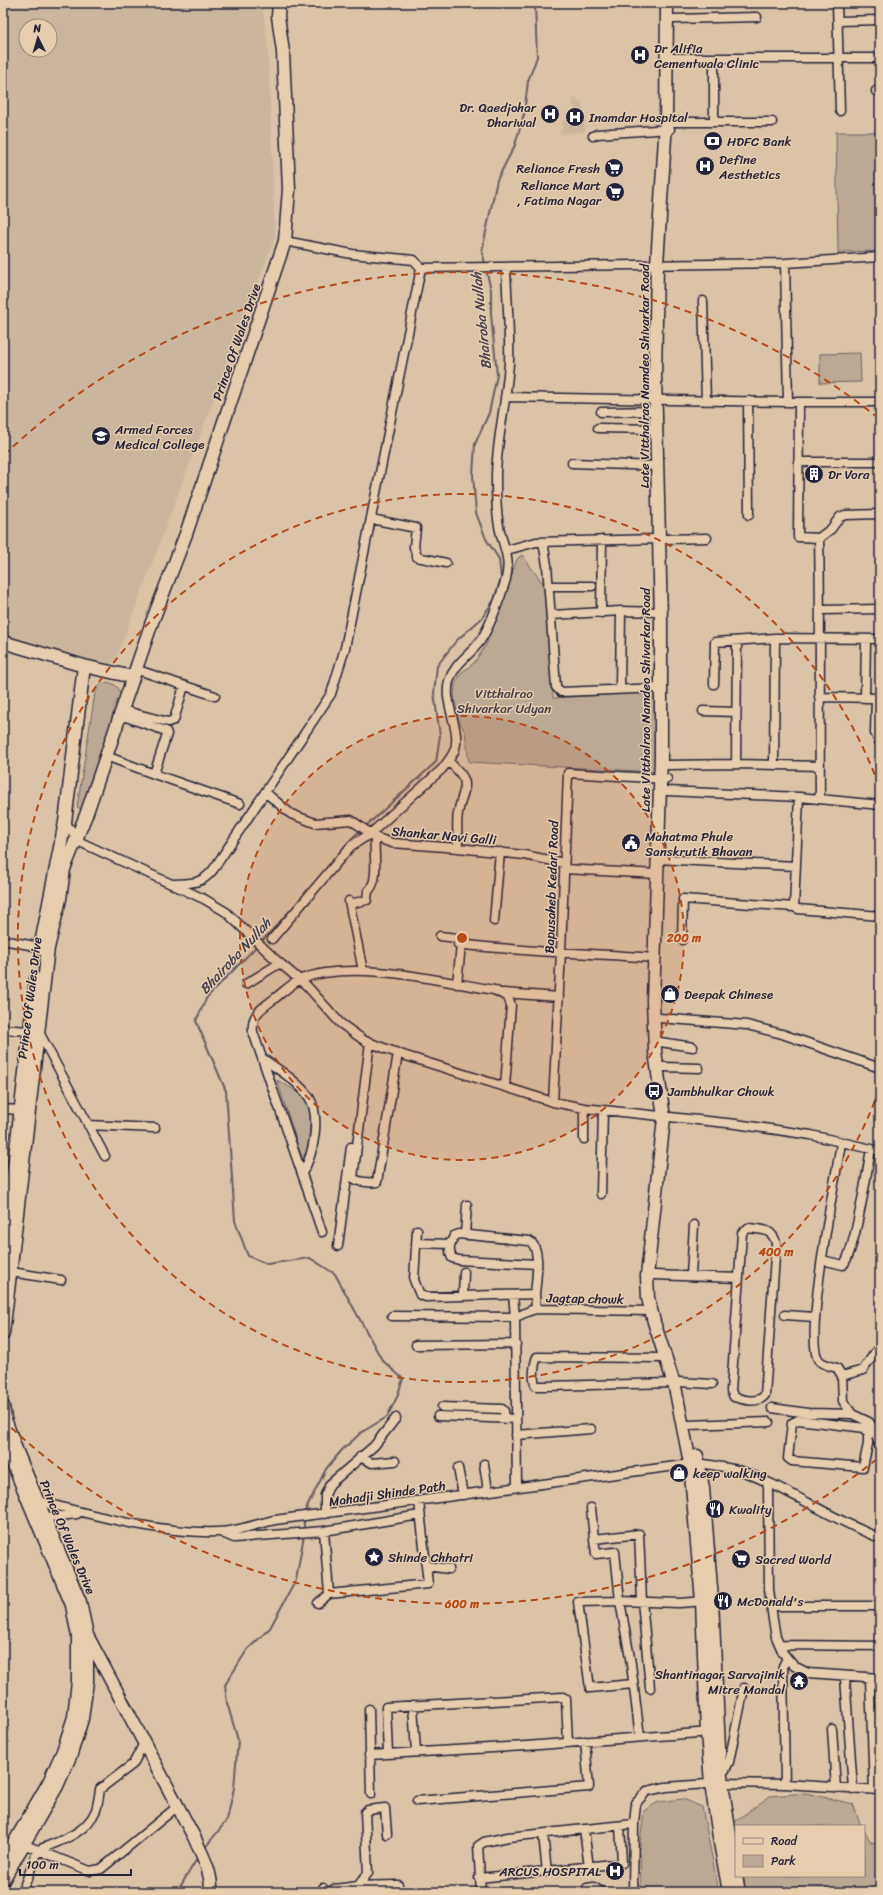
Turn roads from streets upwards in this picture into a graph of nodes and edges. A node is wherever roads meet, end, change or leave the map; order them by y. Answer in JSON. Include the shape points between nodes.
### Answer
{"nodes":[{"id":1,"x":279,"y":3,"type":"edge"},
{"id":2,"x":667,"y":3,"type":"edge"},
{"id":3,"x":674,"y":3,"type":"edge"},
{"id":4,"x":838,"y":3,"type":"edge"},
{"id":5,"x":757,"y":16,"type":"dead end"},
{"id":6,"x":673,"y":19,"type":"junction"},
{"id":7,"x":880,"y":20,"type":"edge"},
{"id":8,"x":838,"y":21,"type":"junction"},
{"id":9,"x":673,"y":58,"type":"junction"},
{"id":10,"x":714,"y":58,"type":"junction"},
{"id":11,"x":839,"y":58,"type":"junction"},
{"id":12,"x":880,"y":58,"type":"edge"},
{"id":13,"x":840,"y":111,"type":"dead end"},
{"id":14,"x":714,"y":122,"type":"junction"},
{"id":15,"x":772,"y":122,"type":"dead end"},
{"id":16,"x":669,"y":127,"type":"junction"},
{"id":17,"x":594,"y":136,"type":"dead end"},
{"id":18,"x":285,"y":241,"type":"junction"},
{"id":19,"x":880,"y":257,"type":"edge"},
{"id":20,"x":784,"y":263,"type":"junction"},
{"id":21,"x":659,"y":264,"type":"junction"},
{"id":22,"x":421,"y":268,"type":"junction"},
{"id":23,"x":506,"y":268,"type":"junction"},
{"id":24,"x":703,"y":301,"type":"dead end"},
{"id":25,"x":505,"y":397,"type":"junction"},
{"id":26,"x":706,"y":401,"type":"junction"},
{"id":27,"x":748,"y":401,"type":"junction"},
{"id":28,"x":788,"y":402,"type":"junction"},
{"id":29,"x":799,"y":402,"type":"junction"},
{"id":30,"x":880,"y":402,"type":"edge"},
{"id":31,"x":658,"y":404,"type":"junction"},
{"id":32,"x":601,"y":412,"type":"dead end"},
{"id":33,"x":598,"y":428,"type":"dead end"},
{"id":34,"x":657,"y":429,"type":"junction"},
{"id":35,"x":798,"y":462,"type":"junction"},
{"id":36,"x":880,"y":462,"type":"edge"},
{"id":37,"x":572,"y":463,"type":"dead end"},
{"id":38,"x":658,"y":466,"type":"junction"},
{"id":39,"x":880,"y":514,"type":"edge"},
{"id":40,"x":749,"y":515,"type":"dead end"},
{"id":41,"x":371,"y":518,"type":"junction"},
{"id":42,"x":707,"y":538,"type":"dead end"},
{"id":43,"x":819,"y":538,"type":"junction"},
{"id":44,"x":662,"y":539,"type":"junction"},
{"id":45,"x":602,"y":540,"type":"junction"},
{"id":46,"x":543,"y":542,"type":"junction"},
{"id":47,"x":507,"y":550,"type":"junction"},
{"id":48,"x":446,"y":563,"type":"dead end"},
{"id":49,"x":548,"y":586,"type":"junction"},
{"id":50,"x":592,"y":586,"type":"dead end"},
{"id":51,"x":880,"y":609,"type":"edge"},
{"id":52,"x":821,"y":610,"type":"junction"},
{"id":53,"x":621,"y":611,"type":"junction"},
{"id":54,"x":661,"y":612,"type":"junction"},
{"id":55,"x":601,"y":613,"type":"junction"},
{"id":56,"x":551,"y":615,"type":"junction"},
{"id":57,"x":775,"y":638,"type":"junction"},
{"id":58,"x":821,"y":639,"type":"junction"},
{"id":59,"x":866,"y":639,"type":"junction"},
{"id":60,"x":880,"y":639,"type":"edge"},
{"id":61,"x":737,"y":641,"type":"junction"},
{"id":62,"x":3,"y":642,"type":"edge"},
{"id":63,"x":84,"y":666,"type":"junction"},
{"id":64,"x":134,"y":673,"type":"junction"},
{"id":65,"x":714,"y":684,"type":"dead end"},
{"id":66,"x":184,"y":686,"type":"junction"},
{"id":67,"x":620,"y":688,"type":"junction"},
{"id":68,"x":660,"y":688,"type":"junction"},
{"id":69,"x":215,"y":696,"type":"dead end"},
{"id":70,"x":819,"y":697,"type":"junction"},
{"id":71,"x":865,"y":698,"type":"junction"},
{"id":72,"x":878,"y":698,"type":"edge"},
{"id":73,"x":703,"y":711,"type":"dead end"},
{"id":74,"x":736,"y":712,"type":"junction"},
{"id":75,"x":121,"y":713,"type":"junction"},
{"id":76,"x":880,"y":743,"type":"edge"},
{"id":77,"x":106,"y":756,"type":"junction"},
{"id":78,"x":448,"y":761,"type":"junction"},
{"id":79,"x":736,"y":764,"type":"junction"},
{"id":80,"x":774,"y":765,"type":"junction"},
{"id":81,"x":668,"y":766,"type":"junction"},
{"id":82,"x":820,"y":766,"type":"junction"},
{"id":83,"x":154,"y":774,"type":"junction"},
{"id":84,"x":665,"y":782,"type":"junction"},
{"id":85,"x":265,"y":792,"type":"junction"},
{"id":86,"x":799,"y":797,"type":"junction"},
{"id":87,"x":820,"y":800,"type":"junction"},
{"id":88,"x":240,"y":804,"type":"dead end"},
{"id":89,"x":880,"y":805,"type":"edge"},
{"id":90,"x":65,"y":822,"type":"junction"},
{"id":91,"x":373,"y":835,"type":"junction"},
{"id":92,"x":78,"y":837,"type":"junction"},
{"id":93,"x":458,"y":848,"type":"junction"},
{"id":94,"x":500,"y":852,"type":"junction"},
{"id":95,"x":661,"y":859,"type":"junction"},
{"id":96,"x":564,"y":866,"type":"junction"},
{"id":97,"x":796,"y":866,"type":"junction"},
{"id":98,"x":657,"y":874,"type":"junction"},
{"id":99,"x":171,"y":884,"type":"junction"},
{"id":100,"x":794,"y":907,"type":"junction"},
{"id":101,"x":880,"y":916,"type":"edge"},
{"id":102,"x":494,"y":921,"type":"dead end"},
{"id":103,"x":440,"y":936,"type":"dead end"},
{"id":104,"x":272,"y":939,"type":"dead end"},
{"id":105,"x":3,"y":940,"type":"edge"},
{"id":106,"x":682,"y":940,"type":"dead end"},
{"id":107,"x":461,"y":945,"type":"junction"},
{"id":108,"x":40,"y":947,"type":"junction"},
{"id":109,"x":561,"y":952,"type":"junction"},
{"id":110,"x":654,"y":958,"type":"junction"},
{"id":111,"x":278,"y":961,"type":"junction"},
{"id":112,"x":363,"y":970,"type":"junction"},
{"id":113,"x":300,"y":980,"type":"junction"},
{"id":114,"x":246,"y":984,"type":"dead end"},
{"id":115,"x":457,"y":984,"type":"junction"},
{"id":116,"x":502,"y":993,"type":"junction"},
{"id":117,"x":559,"y":997,"type":"junction"},
{"id":118,"x":659,"y":1018,"type":"junction"},
{"id":119,"x":3,"y":1029,"type":"edge"},
{"id":120,"x":35,"y":1032,"type":"junction"},
{"id":121,"x":368,"y":1042,"type":"junction"},
{"id":122,"x":660,"y":1042,"type":"junction"},
{"id":123,"x":693,"y":1047,"type":"dead end"},
{"id":124,"x":398,"y":1053,"type":"junction"},
{"id":125,"x":262,"y":1058,"type":"junction"},
{"id":126,"x":663,"y":1067,"type":"junction"},
{"id":127,"x":699,"y":1068,"type":"dead end"},
{"id":128,"x":880,"y":1068,"type":"edge"},
{"id":129,"x":505,"y":1087,"type":"junction"},
{"id":130,"x":553,"y":1102,"type":"junction"},
{"id":131,"x":584,"y":1108,"type":"junction"},
{"id":132,"x":3,"y":1110,"type":"edge"},
{"id":133,"x":21,"y":1110,"type":"junction"},
{"id":134,"x":603,"y":1111,"type":"junction"},
{"id":135,"x":667,"y":1116,"type":"junction"},
{"id":136,"x":88,"y":1125,"type":"junction"},
{"id":137,"x":155,"y":1128,"type":"dead end"},
{"id":138,"x":584,"y":1139,"type":"dead end"},
{"id":139,"x":841,"y":1142,"type":"junction"},
{"id":140,"x":871,"y":1149,"type":"junction"},
{"id":141,"x":880,"y":1151,"type":"edge"},
{"id":142,"x":105,"y":1156,"type":"dead end"},
{"id":143,"x":302,"y":1173,"type":"junction"},
{"id":144,"x":12,"y":1190,"type":"edge"},
{"id":145,"x":601,"y":1194,"type":"dead end"},
{"id":146,"x":467,"y":1205,"type":"dead end"},
{"id":147,"x":694,"y":1225,"type":"dead end"},
{"id":148,"x":417,"y":1230,"type":"dead end"},
{"id":149,"x":322,"y":1232,"type":"dead end"},
{"id":150,"x":465,"y":1235,"type":"junction"},
{"id":151,"x":416,"y":1243,"type":"junction"},
{"id":152,"x":450,"y":1244,"type":"junction"},
{"id":153,"x":338,"y":1246,"type":"dead end"},
{"id":154,"x":3,"y":1260,"type":"edge"},
{"id":155,"x":822,"y":1260,"type":"junction"},
{"id":156,"x":537,"y":1264,"type":"junction"},
{"id":157,"x":11,"y":1272,"type":"junction"},
{"id":158,"x":464,"y":1272,"type":"dead end"},
{"id":159,"x":654,"y":1275,"type":"junction"},
{"id":160,"x":691,"y":1275,"type":"junction"},
{"id":161,"x":739,"y":1278,"type":"junction"},
{"id":162,"x":61,"y":1280,"type":"dead end"},
{"id":163,"x":513,"y":1294,"type":"junction"},
{"id":164,"x":535,"y":1294,"type":"junction"},
{"id":165,"x":462,"y":1296,"type":"junction"},
{"id":166,"x":536,"y":1309,"type":"junction"},
{"id":167,"x":651,"y":1311,"type":"junction"},
{"id":168,"x":392,"y":1316,"type":"dead end"},
{"id":169,"x":785,"y":1316,"type":"dead end"},
{"id":170,"x":517,"y":1317,"type":"junction"},
{"id":171,"x":815,"y":1317,"type":"junction"},
{"id":172,"x":3,"y":1334,"type":"edge"},
{"id":173,"x":516,"y":1344,"type":"junction"},
{"id":174,"x":416,"y":1346,"type":"dead end"},
{"id":175,"x":880,"y":1349,"type":"edge"},
{"id":176,"x":666,"y":1358,"type":"junction"},
{"id":177,"x":842,"y":1376,"type":"junction"},
{"id":178,"x":676,"y":1383,"type":"junction"},
{"id":179,"x":712,"y":1384,"type":"dead end"},
{"id":180,"x":3,"y":1406,"type":"edge"},
{"id":181,"x":442,"y":1407,"type":"dead end"},
{"id":182,"x":772,"y":1408,"type":"dead end"},
{"id":183,"x":852,"y":1414,"type":"junction"},
{"id":184,"x":438,"y":1416,"type":"dead end"},
{"id":185,"x":396,"y":1418,"type":"dead end"},
{"id":186,"x":505,"y":1419,"type":"junction"},
{"id":187,"x":516,"y":1420,"type":"junction"},
{"id":188,"x":769,"y":1422,"type":"dead end"},
{"id":189,"x":689,"y":1425,"type":"junction"},
{"id":190,"x":591,"y":1429,"type":"dead end"},
{"id":191,"x":864,"y":1429,"type":"junction"},
{"id":192,"x":874,"y":1429,"type":"junction"},
{"id":193,"x":516,"y":1435,"type":"junction"},
{"id":194,"x":3,"y":1440,"type":"edge"},
{"id":195,"x":880,"y":1447,"type":"edge"},
{"id":196,"x":360,"y":1458,"type":"junction"},
{"id":197,"x":395,"y":1461,"type":"dead end"},
{"id":198,"x":694,"y":1463,"type":"junction"},
{"id":199,"x":484,"y":1464,"type":"dead end"},
{"id":200,"x":458,"y":1468,"type":"dead end"},
{"id":201,"x":768,"y":1483,"type":"junction"},
{"id":202,"x":517,"y":1487,"type":"junction"},
{"id":203,"x":488,"y":1491,"type":"junction"},
{"id":204,"x":463,"y":1495,"type":"junction"},
{"id":205,"x":419,"y":1501,"type":"junction"},
{"id":206,"x":34,"y":1502,"type":"junction"},
{"id":207,"x":591,"y":1508,"type":"dead end"},
{"id":208,"x":87,"y":1514,"type":"junction"},
{"id":209,"x":320,"y":1515,"type":"junction"},
{"id":210,"x":420,"y":1515,"type":"junction"},
{"id":211,"x":41,"y":1518,"type":"junction"},
{"id":212,"x":324,"y":1531,"type":"junction"},
{"id":213,"x":220,"y":1532,"type":"junction"},
{"id":214,"x":880,"y":1538,"type":"edge"},
{"id":215,"x":594,"y":1539,"type":"junction"},
{"id":216,"x":426,"y":1566,"type":"junction"},
{"id":217,"x":449,"y":1569,"type":"dead end"},
{"id":218,"x":329,"y":1594,"type":"junction"},
{"id":219,"x":620,"y":1601,"type":"junction"},
{"id":220,"x":642,"y":1601,"type":"junction"},
{"id":221,"x":707,"y":1601,"type":"junction"},
{"id":222,"x":318,"y":1604,"type":"dead end"},
{"id":223,"x":771,"y":1606,"type":"junction"},
{"id":224,"x":880,"y":1606,"type":"edge"},
{"id":225,"x":82,"y":1635,"type":"junction"},
{"id":226,"x":780,"y":1645,"type":"junction"},
{"id":227,"x":880,"y":1646,"type":"edge"},
{"id":228,"x":787,"y":1658,"type":"junction"},
{"id":229,"x":846,"y":1677,"type":"junction"},
{"id":230,"x":870,"y":1678,"type":"junction"},
{"id":231,"x":880,"y":1678,"type":"edge"},
{"id":232,"x":633,"y":1684,"type":"junction"},
{"id":233,"x":650,"y":1688,"type":"dead end"},
{"id":234,"x":744,"y":1688,"type":"dead end"},
{"id":235,"x":413,"y":1705,"type":"junction"},
{"id":236,"x":369,"y":1709,"type":"dead end"},
{"id":237,"x":832,"y":1729,"type":"dead end"},
{"id":238,"x":712,"y":1732,"type":"junction"},
{"id":239,"x":640,"y":1737,"type":"junction"},
{"id":240,"x":585,"y":1741,"type":"junction"},
{"id":241,"x":144,"y":1743,"type":"junction"},
{"id":242,"x":568,"y":1743,"type":"junction"},
{"id":243,"x":416,"y":1752,"type":"junction"},
{"id":244,"x":388,"y":1754,"type":"junction"},
{"id":245,"x":369,"y":1755,"type":"junction"},
{"id":246,"x":720,"y":1770,"type":"junction"},
{"id":247,"x":716,"y":1783,"type":"junction"},
{"id":248,"x":786,"y":1784,"type":"junction"},
{"id":249,"x":836,"y":1788,"type":"junction"},
{"id":250,"x":853,"y":1789,"type":"junction"},
{"id":251,"x":877,"y":1790,"type":"edge"},
{"id":252,"x":371,"y":1794,"type":"dead end"},
{"id":253,"x":417,"y":1801,"type":"dead end"},
{"id":254,"x":178,"y":1806,"type":"junction"},
{"id":255,"x":634,"y":1824,"type":"junction"},
{"id":256,"x":620,"y":1826,"type":"junction"},
{"id":257,"x":584,"y":1830,"type":"junction"},
{"id":258,"x":387,"y":1834,"type":"dead end"},
{"id":259,"x":543,"y":1834,"type":"junction"},
{"id":260,"x":23,"y":1844,"type":"junction"},
{"id":261,"x":38,"y":1850,"type":"junction"},
{"id":262,"x":3,"y":1862,"type":"edge"},
{"id":263,"x":589,"y":1867,"type":"junction"},
{"id":264,"x":735,"y":1870,"type":"edge"},
{"id":265,"x":547,"y":1872,"type":"junction"},
{"id":266,"x":736,"y":1877,"type":"edge"},
{"id":267,"x":480,"y":1878,"type":"junction"},
{"id":268,"x":3,"y":1880,"type":"edge"},
{"id":269,"x":358,"y":1886,"type":"junction"},
{"id":270,"x":587,"y":1888,"type":"dead end"},
{"id":271,"x":22,"y":1892,"type":"edge"},
{"id":272,"x":211,"y":1892,"type":"edge"},
{"id":273,"x":331,"y":1892,"type":"edge"},
{"id":274,"x":400,"y":1892,"type":"edge"},
{"id":275,"x":481,"y":1892,"type":"edge"},
{"id":276,"x":601,"y":1892,"type":"edge"},
{"id":277,"x":634,"y":1892,"type":"edge"},
{"id":278,"x":729,"y":1892,"type":"edge"},
{"id":279,"x":739,"y":1892,"type":"edge"}],
"edges":[{"from":1,"to":18,"type":"street","name":"Prince Of Wales Drive","via":[[289,189]]},
{"from":2,"to":16,"type":"street","name":"Late Vitthalrao Namdeo Shivarkar Road"},
{"from":3,"to":6,"type":"street","name":"Late Vitthalrao Namdeo Shivarkar Road"},
{"from":4,"to":8,"type":"street"},
{"from":5,"to":6,"type":"street"},
{"from":6,"to":9,"type":"street","name":"Late Vitthalrao Namdeo Shivarkar Road"},
{"from":7,"to":8,"type":"street"},
{"from":8,"to":11,"type":"street"},
{"from":9,"to":10,"type":"street"},
{"from":9,"to":16,"type":"street","name":"Late Vitthalrao Namdeo Shivarkar Road"},
{"from":10,"to":11,"type":"street"},
{"from":10,"to":14,"type":"street"},
{"from":11,"to":12,"type":"street"},
{"from":11,"to":13,"type":"street"},
{"from":14,"to":15,"type":"street"},
{"from":14,"to":16,"type":"street"},
{"from":16,"to":17,"type":"street"},
{"from":16,"to":21,"type":"street","name":"Late Vitthalrao Namdeo Shivarkar Road"},
{"from":18,"to":22,"type":"street","via":[[352,254],[414,260]]},
{"from":18,"to":64,"type":"street","name":"Prince Of Wales Drive","via":[[186,534]]},
{"from":19,"to":20,"type":"street"},
{"from":20,"to":21,"type":"street"},
{"from":20,"to":28,"type":"street"},
{"from":21,"to":23,"type":"street"},
{"from":21,"to":31,"type":"street","name":"Late Vitthalrao Namdeo Shivarkar Road"},
{"from":22,"to":23,"type":"street"},
{"from":22,"to":41,"type":"street"},
{"from":23,"to":25,"type":"street","via":[[509,355]]},
{"from":24,"to":26,"type":"street"},
{"from":25,"to":31,"type":"street"},
{"from":25,"to":47,"type":"street","via":[[496,475],[501,535]]},
{"from":26,"to":27,"type":"street"},
{"from":26,"to":31,"type":"street"},
{"from":27,"to":28,"type":"street"},
{"from":27,"to":40,"type":"street"},
{"from":28,"to":29,"type":"street"},
{"from":29,"to":30,"type":"street"},
{"from":29,"to":35,"type":"street"},
{"from":31,"to":32,"type":"street"},
{"from":31,"to":34,"type":"street","name":"Late Vitthalrao Namdeo Shivarkar Road"},
{"from":31,"to":44,"type":"street","name":"Late Vitthalrao Namdeo Shivarkar Road"},
{"from":33,"to":34,"type":"street"},
{"from":34,"to":38,"type":"street","name":"Late Vitthalrao Namdeo Shivarkar Road"},
{"from":35,"to":36,"type":"street"},
{"from":35,"to":43,"type":"street","via":[[798,537]]},
{"from":37,"to":38,"type":"street"},
{"from":38,"to":44,"type":"street","name":"Late Vitthalrao Namdeo Shivarkar Road"},
{"from":39,"to":43,"type":"street","via":[[845,515]]},
{"from":41,"to":48,"type":"street","via":[[416,528],[414,547],[417,557]]},
{"from":41,"to":85,"type":"street","via":[[345,648],[331,694]]},
{"from":42,"to":44,"type":"street"},
{"from":43,"to":52,"type":"street"},
{"from":44,"to":45,"type":"street"},
{"from":44,"to":54,"type":"street","name":"Late Vitthalrao Namdeo Shivarkar Road"},
{"from":44,"to":81,"type":"street","name":"Late Vitthalrao Namdeo Shivarkar Road"},
{"from":45,"to":46,"type":"street"},
{"from":45,"to":55,"type":"street"},
{"from":46,"to":47,"type":"street"},
{"from":46,"to":49,"type":"street"},
{"from":47,"to":78,"type":"street","via":[[508,567],[505,581],[484,635],[453,671],[449,682],[449,707],[456,738],[455,748]]},
{"from":49,"to":50,"type":"street"},
{"from":49,"to":56,"type":"street"},
{"from":51,"to":52,"type":"street"},
{"from":52,"to":58,"type":"street"},
{"from":53,"to":54,"type":"street"},
{"from":53,"to":55,"type":"street"},
{"from":53,"to":67,"type":"street"},
{"from":54,"to":68,"type":"street","name":"Late Vitthalrao Namdeo Shivarkar Road"},
{"from":55,"to":56,"type":"street"},
{"from":56,"to":67,"type":"street","via":[[558,690],[561,692]]},
{"from":57,"to":58,"type":"street"},
{"from":57,"to":61,"type":"street"},
{"from":57,"to":80,"type":"street"},
{"from":58,"to":59,"type":"street"},
{"from":58,"to":70,"type":"street"},
{"from":59,"to":60,"type":"street"},
{"from":59,"to":71,"type":"street"},
{"from":61,"to":65,"type":"street","via":[[715,642]]},
{"from":61,"to":74,"type":"street"},
{"from":62,"to":63,"type":"street"},
{"from":63,"to":64,"type":"street"},
{"from":63,"to":90,"type":"street","name":"Prince Of Wales Drive"},
{"from":64,"to":66,"type":"street"},
{"from":64,"to":75,"type":"street","name":"Prince Of Wales Drive"},
{"from":66,"to":69,"type":"street"},
{"from":66,"to":75,"type":"street","via":[[174,720],[168,722]]},
{"from":67,"to":68,"type":"street"},
{"from":68,"to":84,"type":"street","name":"Late Vitthalrao Namdeo Shivarkar Road"},
{"from":70,"to":71,"type":"street"},
{"from":70,"to":82,"type":"street"},
{"from":71,"to":72,"type":"street"},
{"from":72,"to":76,"type":"street","via":[[875,733]]},
{"from":73,"to":74,"type":"street"},
{"from":74,"to":79,"type":"street"},
{"from":75,"to":77,"type":"street","name":"Prince Of Wales Drive"},
{"from":75,"to":83,"type":"street","via":[[166,731]]},
{"from":77,"to":83,"type":"street"},
{"from":77,"to":92,"type":"street","name":"Prince Of Wales Drive"},
{"from":78,"to":91,"type":"street"},
{"from":78,"to":93,"type":"street","via":[[461,772],[466,786],[458,813]]},
{"from":79,"to":80,"type":"street"},
{"from":79,"to":81,"type":"street"},
{"from":80,"to":82,"type":"street"},
{"from":81,"to":84,"type":"street","name":"Late Vitthalrao Namdeo Shivarkar Road"},
{"from":82,"to":87,"type":"street"},
{"from":83,"to":88,"type":"street"},
{"from":84,"to":86,"type":"street"},
{"from":84,"to":95,"type":"street","name":"Late Vitthalrao Namdeo Shivarkar Road"},
{"from":84,"to":96,"type":"street","name":"Bapusaheb Kedari Road","via":[[568,773]]},
{"from":85,"to":91,"type":"street","name":"Shankar Navi Galli","via":[[291,814],[315,823],[351,820]]},
{"from":85,"to":99,"type":"street","via":[[206,878],[198,882]]},
{"from":86,"to":87,"type":"street"},
{"from":86,"to":97,"type":"street"},
{"from":87,"to":89,"type":"street"},
{"from":90,"to":92,"type":"street"},
{"from":90,"to":108,"type":"street","name":"Prince Of Wales Drive"},
{"from":91,"to":93,"type":"street","name":"Shankar Navi Galli","via":[[392,844]]},
{"from":91,"to":104,"type":"street","via":[[351,846]]},
{"from":91,"to":112,"type":"street","via":[[374,883],[368,891],[367,900],[350,903]]},
{"from":92,"to":99,"type":"street","via":[[80,842]]},
{"from":92,"to":120,"type":"street","name":"Prince Of Wales Drive","via":[[64,869]]},
{"from":93,"to":94,"type":"street","name":"Shankar Navi Galli"},
{"from":94,"to":96,"type":"street","name":"Shankar Navi Galli","via":[[524,855]]},
{"from":94,"to":102,"type":"street"},
{"from":95,"to":97,"type":"street"},
{"from":95,"to":98,"type":"street","name":"Late Vitthalrao Namdeo Shivarkar Road"},
{"from":95,"to":118,"type":"street","name":"Late Vitthalrao Namdeo Shivarkar Road"},
{"from":96,"to":98,"type":"street","name":"Shankar Navi Galli"},
{"from":96,"to":109,"type":"street","name":"Bapusaheb Kedari Road"},
{"from":97,"to":100,"type":"street"},
{"from":98,"to":110,"type":"street","name":"Late Vitthalrao Namdeo Shivarkar Road"},
{"from":99,"to":111,"type":"street","via":[[226,912]]},
{"from":100,"to":101,"type":"street"},
{"from":100,"to":106,"type":"street","via":[[683,899]]},
{"from":103,"to":107,"type":"street","via":[[465,939],[467,942]]},
{"from":105,"to":108,"type":"street"},
{"from":107,"to":109,"type":"street","via":[[524,952]]},
{"from":107,"to":115,"type":"street"},
{"from":108,"to":120,"type":"street","name":"Prince Of Wales Drive"},
{"from":109,"to":110,"type":"street"},
{"from":109,"to":117,"type":"street","name":"Bapusaheb Kedari Road"},
{"from":110,"to":135,"type":"street","name":"Late Vitthalrao Namdeo Shivarkar Road","via":[[654,1040]]},
{"from":111,"to":113,"type":"street"},
{"from":111,"to":114,"type":"street"},
{"from":112,"to":113,"type":"street","via":[[344,970]]},
{"from":112,"to":115,"type":"street"},
{"from":113,"to":121,"type":"street","via":[[340,1023]]},
{"from":113,"to":125,"type":"street","via":[[261,1009],[252,1021]]},
{"from":115,"to":116,"type":"street"},
{"from":116,"to":117,"type":"street"},
{"from":116,"to":129,"type":"street","via":[[508,997],[512,1014]]},
{"from":117,"to":130,"type":"street","name":"Bapusaheb Kedari Road"},
{"from":118,"to":122,"type":"street","name":"Late Vitthalrao Namdeo Shivarkar Road"},
{"from":118,"to":128,"type":"street","via":[[747,1026],[782,1034]]},
{"from":119,"to":120,"type":"street"},
{"from":120,"to":133,"type":"street","name":"Prince Of Wales Drive"},
{"from":120,"to":136,"type":"street"},
{"from":120,"to":144,"type":"street","name":"Prince Of Wales Drive"},
{"from":121,"to":124,"type":"street"},
{"from":121,"to":124,"type":"street","via":[[353,1178],[355,1180],[377,1182]]},
{"from":121,"to":153,"type":"street"},
{"from":122,"to":123,"type":"street"},
{"from":122,"to":126,"type":"street","name":"Late Vitthalrao Namdeo Shivarkar Road"},
{"from":124,"to":129,"type":"street"},
{"from":125,"to":143,"type":"street"},
{"from":125,"to":143,"type":"street","via":[[310,1098],[314,1112],[314,1143]]},
{"from":126,"to":127,"type":"street"},
{"from":126,"to":135,"type":"street","name":"Late Vitthalrao Namdeo Shivarkar Road"},
{"from":129,"to":130,"type":"street"},
{"from":130,"to":131,"type":"street"},
{"from":131,"to":134,"type":"street"},
{"from":131,"to":138,"type":"street"},
{"from":132,"to":133,"type":"street"},
{"from":133,"to":144,"type":"street","name":"Prince Of Wales Drive"},
{"from":134,"to":135,"type":"street"},
{"from":134,"to":145,"type":"street"},
{"from":135,"to":139,"type":"street","via":[[811,1135]]},
{"from":135,"to":159,"type":"street","name":"Late Vitthalrao Namdeo Shivarkar Road"},
{"from":135,"to":167,"type":"street","name":"Late Vitthalrao Namdeo Shivarkar Road","via":[[647,1276]]},
{"from":136,"to":137,"type":"street"},
{"from":136,"to":142,"type":"street"},
{"from":139,"to":140,"type":"street"},
{"from":139,"to":155,"type":"street"},
{"from":140,"to":141,"type":"street"},
{"from":140,"to":155,"type":"street","via":[[848,1261],[843,1265]]},
{"from":143,"to":149,"type":"street"},
{"from":144,"to":154,"type":"street","name":"Prince Of Wales Drive"},
{"from":144,"to":157,"type":"street","name":"Prince Of Wales Drive"},
{"from":146,"to":150,"type":"street"},
{"from":147,"to":160,"type":"street"},
{"from":148,"to":151,"type":"street"},
{"from":150,"to":152,"type":"street","via":[[454,1236]]},
{"from":150,"to":156,"type":"street","via":[[529,1240],[536,1248]]},
{"from":151,"to":152,"type":"street"},
{"from":151,"to":165,"type":"street","via":[[414,1280],[420,1295]]},
{"from":152,"to":156,"type":"street","via":[[452,1258],[459,1260]]},
{"from":155,"to":171,"type":"street"},
{"from":156,"to":164,"type":"street"},
{"from":157,"to":162,"type":"street"},
{"from":157,"to":172,"type":"street","name":"Prince Of Wales Drive"},
{"from":158,"to":165,"type":"street"},
{"from":159,"to":160,"type":"street"},
{"from":159,"to":178,"type":"street","name":"Late Vitthalrao Namdeo Shivarkar Road","via":[[654,1299]]},
{"from":160,"to":161,"type":"street"},
{"from":161,"to":161,"type":"street","via":[[744,1230],[768,1230],[774,1234],[776,1242],[765,1395],[757,1400],[732,1395]]},
{"from":163,"to":164,"type":"street"},
{"from":163,"to":165,"type":"street"},
{"from":163,"to":170,"type":"street"},
{"from":164,"to":166,"type":"street"},
{"from":166,"to":167,"type":"street","name":"Jagtap chowk"},
{"from":166,"to":170,"type":"street","name":"Jagtap chowk","via":[[525,1311]]},
{"from":167,"to":176,"type":"street","name":"Late Vitthalrao Namdeo Shivarkar Road"},
{"from":168,"to":170,"type":"street"},
{"from":169,"to":171,"type":"street"},
{"from":170,"to":173,"type":"street"},
{"from":171,"to":177,"type":"street","via":[[818,1359],[837,1368]]},
{"from":173,"to":174,"type":"street"},
{"from":173,"to":187,"type":"street"},
{"from":175,"to":177,"type":"street","via":[[876,1350],[862,1370]]},
{"from":176,"to":178,"type":"street","name":"Late Vitthalrao Namdeo Shivarkar Road"},
{"from":176,"to":178,"type":"street","via":[[537,1357],[534,1383],[536,1386]]},
{"from":177,"to":183,"type":"street","via":[[843,1402]]},
{"from":178,"to":179,"type":"street"},
{"from":178,"to":189,"type":"street","name":"Late Vitthalrao Namdeo Shivarkar Road"},
{"from":178,"to":198,"type":"street","name":"Late Vitthalrao Namdeo Shivarkar Road"},
{"from":180,"to":206,"type":"street","name":"Prince Of Wales Drive","via":[[5,1419]]},
{"from":181,"to":186,"type":"street","via":[[502,1409]]},
{"from":182,"to":183,"type":"street","via":[[808,1413]]},
{"from":183,"to":192,"type":"street","via":[[869,1422]]},
{"from":184,"to":186,"type":"street"},
{"from":185,"to":196,"type":"street","via":[[374,1446]]},
{"from":186,"to":187,"type":"street"},
{"from":187,"to":193,"type":"street"},
{"from":188,"to":189,"type":"street"},
{"from":189,"to":198,"type":"street","name":"Late Vitthalrao Namdeo Shivarkar Road"},
{"from":190,"to":193,"type":"street"},
{"from":191,"to":191,"type":"street","via":[[794,1421],[788,1458],[792,1461],[860,1468],[864,1466],[868,1444],[868,1432]]},
{"from":191,"to":192,"type":"street"},
{"from":192,"to":195,"type":"street"},
{"from":193,"to":202,"type":"street"},
{"from":194,"to":206,"type":"street","name":"Prince Of Wales Drive"},
{"from":196,"to":197,"type":"street","via":[[372,1463]]},
{"from":196,"to":209,"type":"street","via":[[330,1484]]},
{"from":198,"to":201,"type":"street","name":"Mahadji Shinde Path","via":[[740,1471]]},
{"from":198,"to":202,"type":"street","name":"Mahadji Shinde Path"},
{"from":198,"to":221,"type":"street","name":"Late Vitthalrao Namdeo Shivarkar Road","via":[[703,1488]]},
{"from":199,"to":203,"type":"street"},
{"from":200,"to":204,"type":"street"},
{"from":201,"to":214,"type":"street","name":"Mahadji Shinde Path"},
{"from":201,"to":223,"type":"street"},
{"from":202,"to":203,"type":"street","name":"Mahadji Shinde Path"},
{"from":203,"to":204,"type":"street","name":"Mahadji Shinde Path"},
{"from":204,"to":205,"type":"street","name":"Mahadji Shinde Path"},
{"from":205,"to":209,"type":"street","name":"Mahadji Shinde Path"},
{"from":205,"to":210,"type":"street"},
{"from":206,"to":208,"type":"street","name":"Mahadji Shinde Path"},
{"from":206,"to":211,"type":"street","name":"Prince Of Wales Drive"},
{"from":207,"to":215,"type":"street"},
{"from":208,"to":211,"type":"street","name":"Mahadji Shinde Path"},
{"from":208,"to":213,"type":"street","name":"Mahadji Shinde Path","via":[[180,1531]]},
{"from":209,"to":213,"type":"street","name":"Mahadji Shinde Path","via":[[275,1520]]},
{"from":210,"to":212,"type":"street"},
{"from":210,"to":216,"type":"street"},
{"from":211,"to":225,"type":"street","name":"Prince Of Wales Drive","via":[[80,1602]]},
{"from":212,"to":213,"type":"street","via":[[234,1538]]},
{"from":212,"to":218,"type":"street"},
{"from":215,"to":219,"type":"street","via":[[596,1554],[615,1552]]},
{"from":215,"to":220,"type":"street","via":[[638,1534]]},
{"from":216,"to":217,"type":"street"},
{"from":216,"to":218,"type":"street","via":[[428,1584]]},
{"from":218,"to":222,"type":"street"},
{"from":219,"to":220,"type":"street"},
{"from":219,"to":232,"type":"street"},
{"from":219,"to":232,"type":"street","via":[[578,1602],[590,1688]]},
{"from":220,"to":221,"type":"street"},
{"from":220,"to":233,"type":"street"},
{"from":221,"to":238,"type":"street","name":"Late Vitthalrao Namdeo Shivarkar Road"},
{"from":223,"to":224,"type":"street"},
{"from":223,"to":226,"type":"street"},
{"from":225,"to":241,"type":"street"},
{"from":225,"to":260,"type":"street","name":"Prince Of Wales Drive","via":[[87,1681],[82,1719],[60,1779]]},
{"from":225,"to":262,"type":"street","name":"Prince Of Wales Drive","via":[[74,1717],[63,1751],[49,1782]]},
{"from":226,"to":227,"type":"street"},
{"from":226,"to":228,"type":"street"},
{"from":228,"to":229,"type":"street","via":[[794,1666],[808,1673]]},
{"from":228,"to":248,"type":"street","via":[[783,1666]]},
{"from":229,"to":230,"type":"street"},
{"from":229,"to":250,"type":"street"},
{"from":230,"to":231,"type":"street"},
{"from":230,"to":251,"type":"street"},
{"from":232,"to":239,"type":"street"},
{"from":234,"to":246,"type":"street","via":[[729,1762],[725,1770]]},
{"from":235,"to":242,"type":"street","via":[[563,1697],[566,1699]]},
{"from":235,"to":243,"type":"street"},
{"from":235,"to":244,"type":"street","via":[[386,1707]]},
{"from":236,"to":245,"type":"street"},
{"from":237,"to":249,"type":"street"},
{"from":238,"to":239,"type":"street"},
{"from":238,"to":246,"type":"street","name":"Late Vitthalrao Namdeo Shivarkar Road"},
{"from":238,"to":247,"type":"street","name":"Late Vitthalrao Namdeo Shivarkar Road"},
{"from":239,"to":240,"type":"street"},
{"from":240,"to":242,"type":"street"},
{"from":240,"to":253,"type":"street","via":[[589,1787]]},
{"from":241,"to":254,"type":"street"},
{"from":241,"to":261,"type":"street","via":[[133,1764],[100,1789],[96,1810],[88,1823],[75,1835]]},
{"from":242,"to":243,"type":"street"},
{"from":243,"to":244,"type":"street"},
{"from":244,"to":245,"type":"street"},
{"from":245,"to":252,"type":"street"},
{"from":246,"to":247,"type":"street","name":"Late Vitthalrao Namdeo Shivarkar Road"},
{"from":247,"to":248,"type":"street"},
{"from":247,"to":255,"type":"street","via":[[666,1787],[647,1792],[636,1804]]},
{"from":247,"to":264,"type":"street","name":"Late Vitthalrao Namdeo Shivarkar Road"},
{"from":247,"to":278,"type":"street","name":"Late Vitthalrao Namdeo Shivarkar Road"},
{"from":248,"to":249,"type":"street"},
{"from":249,"to":250,"type":"street"},
{"from":250,"to":251,"type":"street"},
{"from":254,"to":261,"type":"street","via":[[101,1869],[90,1871]]},
{"from":254,"to":272,"type":"street","via":[[208,1866],[212,1882]]},
{"from":255,"to":256,"type":"street"},
{"from":255,"to":277,"type":"street"},
{"from":256,"to":257,"type":"street"},
{"from":256,"to":263,"type":"street","via":[[622,1863]]},
{"from":257,"to":259,"type":"street"},
{"from":257,"to":263,"type":"street"},
{"from":258,"to":269,"type":"street","via":[[385,1808],[365,1812],[368,1873]]},
{"from":259,"to":265,"type":"street"},
{"from":259,"to":267,"type":"street","via":[[484,1842],[478,1846]]},
{"from":260,"to":261,"type":"street"},
{"from":260,"to":268,"type":"street","name":"Prince Of Wales Drive"},
{"from":261,"to":271,"type":"street"},
{"from":263,"to":265,"type":"street"},
{"from":265,"to":267,"type":"street"},
{"from":266,"to":279,"type":"street","name":"Late Vitthalrao Namdeo Shivarkar Road"},
{"from":267,"to":275,"type":"street"},
{"from":269,"to":273,"type":"street","via":[[334,1889]]},
{"from":269,"to":274,"type":"street","via":[[398,1885]]},
{"from":270,"to":276,"type":"street"}]}
